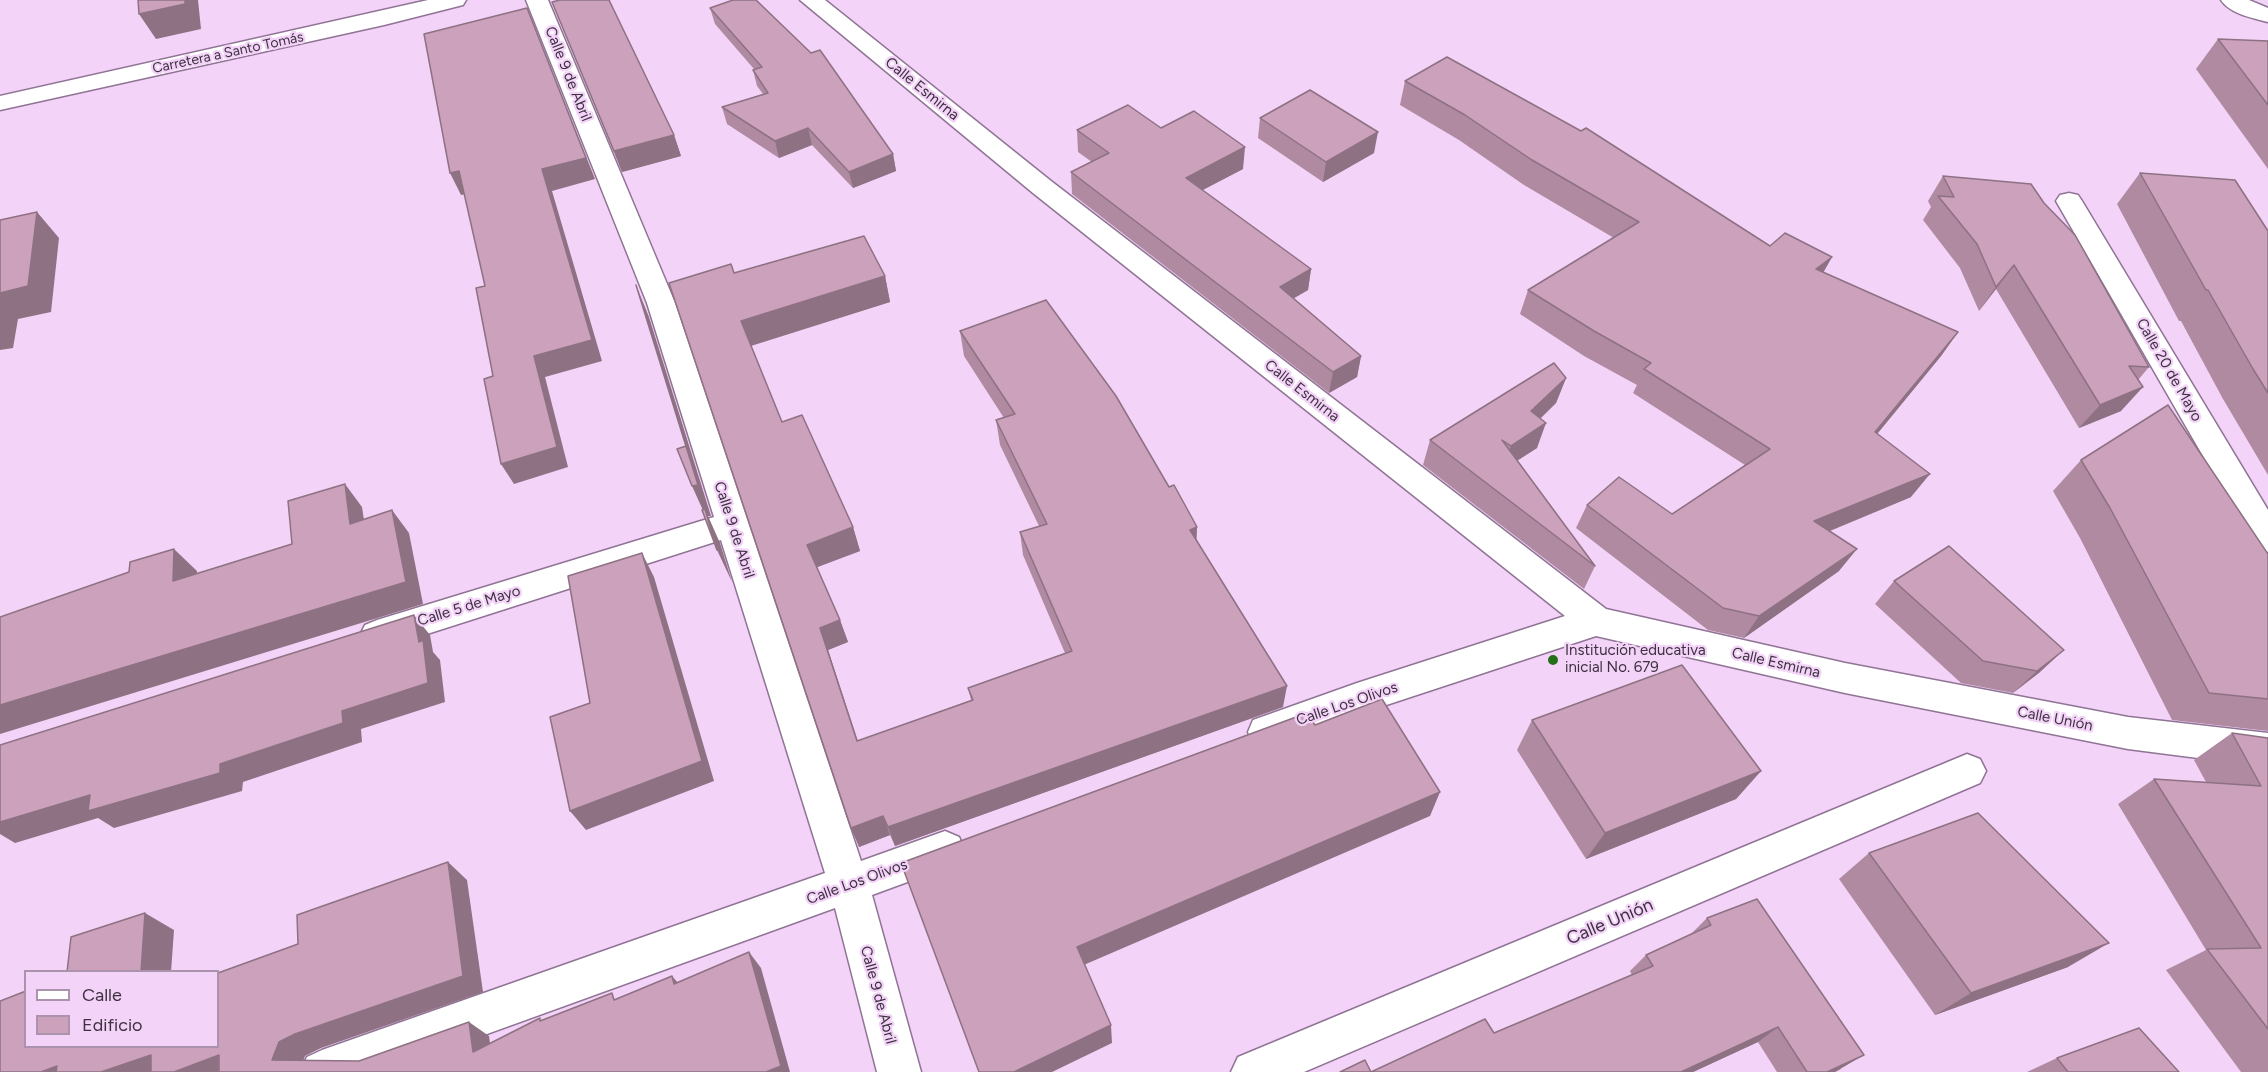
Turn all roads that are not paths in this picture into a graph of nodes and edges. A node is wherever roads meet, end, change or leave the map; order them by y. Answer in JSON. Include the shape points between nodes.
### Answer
{"nodes":[{"id":1,"x":455,"y":0,"type":"edge"},
{"id":2,"x":537,"y":0,"type":"edge"},
{"id":3,"x":811,"y":0,"type":"edge"},
{"id":4,"x":2232,"y":0,"type":"edge"},
{"id":5,"x":381,"y":9,"type":"edge"},
{"id":6,"x":2268,"y":15,"type":"edge"},
{"id":7,"x":0,"y":103,"type":"edge"},
{"id":8,"x":2069,"y":201,"type":"dead end"},
{"id":9,"x":732,"y":524,"type":"junction"},
{"id":10,"x":2268,"y":539,"type":"edge"},
{"id":11,"x":1596,"y":621,"type":"junction"},
{"id":12,"x":343,"y":646,"type":"edge"},
{"id":13,"x":1845,"y":678,"type":"joint"},
{"id":14,"x":1235,"y":744,"type":"edge"},
{"id":15,"x":2268,"y":750,"type":"edge"},
{"id":16,"x":1966,"y":771,"type":"dead end"},
{"id":17,"x":982,"y":837,"type":"edge"},
{"id":18,"x":849,"y":885,"type":"junction"},
{"id":19,"x":322,"y":1072,"type":"edge"},
{"id":20,"x":899,"y":1072,"type":"edge"},
{"id":21,"x":1253,"y":1072,"type":"edge"}],
"edges":[{"from":1,"to":5,"type":"street","name":"Carretera a Santo Tomás"},
{"from":2,"to":9,"type":"street","name":"Calle 9 de Abril","via":[[661,303]]},
{"from":3,"to":11,"type":"street","name":"Calle Esmirna","via":[[1041,187]]},
{"from":4,"to":6,"type":"street"},
{"from":5,"to":7,"type":"street","name":"Carretera a Santo Tomás"},
{"from":8,"to":10,"type":"street","name":"Calle 20 de Mayo"},
{"from":9,"to":12,"type":"street","name":"Calle 5 de Mayo"},
{"from":9,"to":18,"type":"street","name":"Calle 9 de Abril"},
{"from":11,"to":13,"type":"street","name":"Calle Esmirna"},
{"from":11,"to":14,"type":"street","name":"Calle Los Olivos","via":[[1357,699]]},
{"from":13,"to":15,"type":"street","name":"Calle Unión","via":[[2128,733]]},
{"from":16,"to":21,"type":"street","name":"Calle Unión"},
{"from":17,"to":18,"type":"street","name":"Calle Los Olivos"},
{"from":18,"to":19,"type":"street","name":"Calle Los Olivos"},
{"from":18,"to":20,"type":"street","name":"Calle 9 de Abril"}]}
